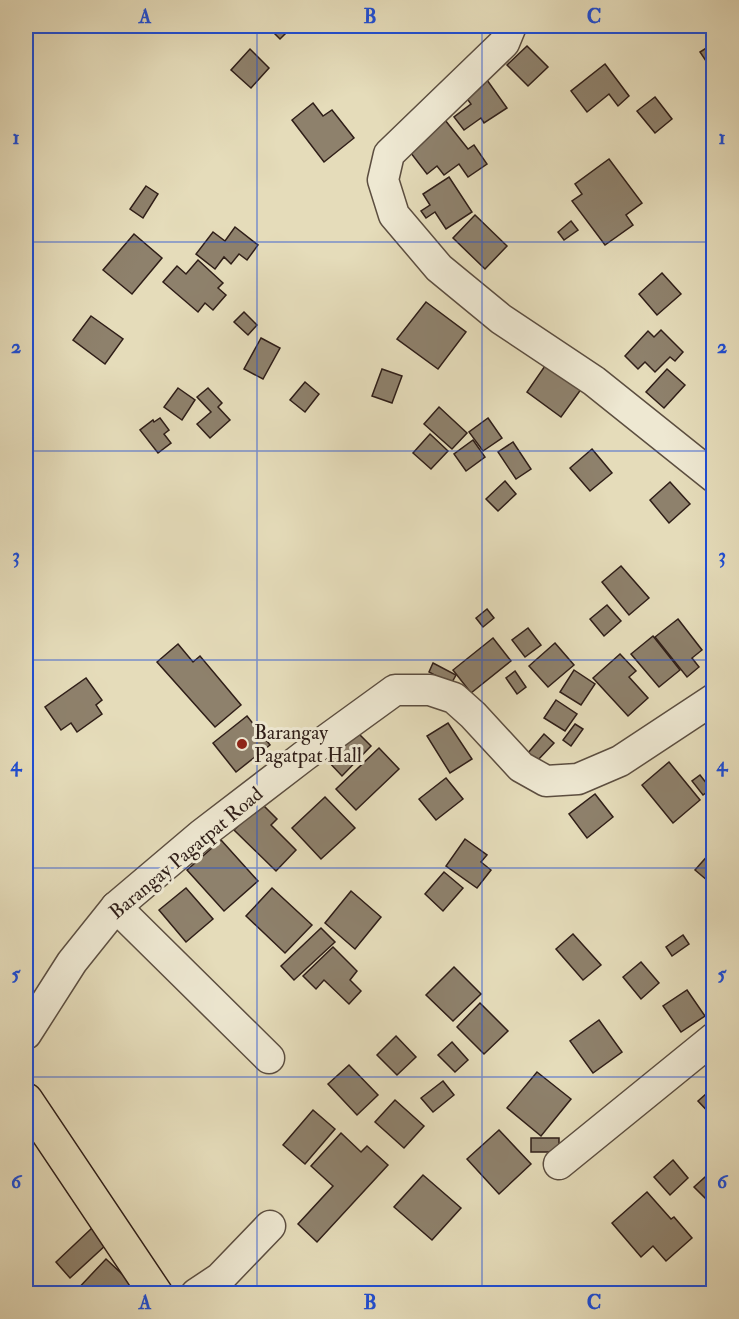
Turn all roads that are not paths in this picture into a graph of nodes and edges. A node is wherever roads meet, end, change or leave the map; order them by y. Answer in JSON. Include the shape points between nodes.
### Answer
{"nodes":[{"id":1,"x":511,"y":26,"type":"edge"},
{"id":2,"x":714,"y":477,"type":"edge"},
{"id":3,"x":714,"y":699,"type":"edge"},
{"id":4,"x":116,"y":907,"type":"junction"},
{"id":5,"x":26,"y":1034,"type":"edge"},
{"id":6,"x":714,"y":1038,"type":"edge"},
{"id":7,"x":269,"y":1058,"type":"dead end"},
{"id":8,"x":26,"y":1100,"type":"edge"},
{"id":9,"x":559,"y":1164,"type":"dead end"},
{"id":10,"x":270,"y":1226,"type":"dead end"},
{"id":11,"x":156,"y":1293,"type":"edge"},
{"id":12,"x":196,"y":1293,"type":"edge"}],
"edges":[{"from":1,"to":2,"type":"street","via":[[504,43],[389,154],[383,180],[394,215],[439,268],[501,319],[594,381]]},
{"from":3,"to":4,"type":"street","name":"Barangay Pagatpat Road","via":[[620,761],[578,779],[546,781],[521,767],[454,698],[430,690],[395,690],[248,799]]},
{"from":4,"to":5,"type":"street","name":"Barangay Pagatpat Road","via":[[72,962]]},
{"from":4,"to":7,"type":"street"},
{"from":6,"to":9,"type":"street"},
{"from":8,"to":11,"type":"main road"},
{"from":10,"to":12,"type":"street","via":[[220,1278]]}]}
